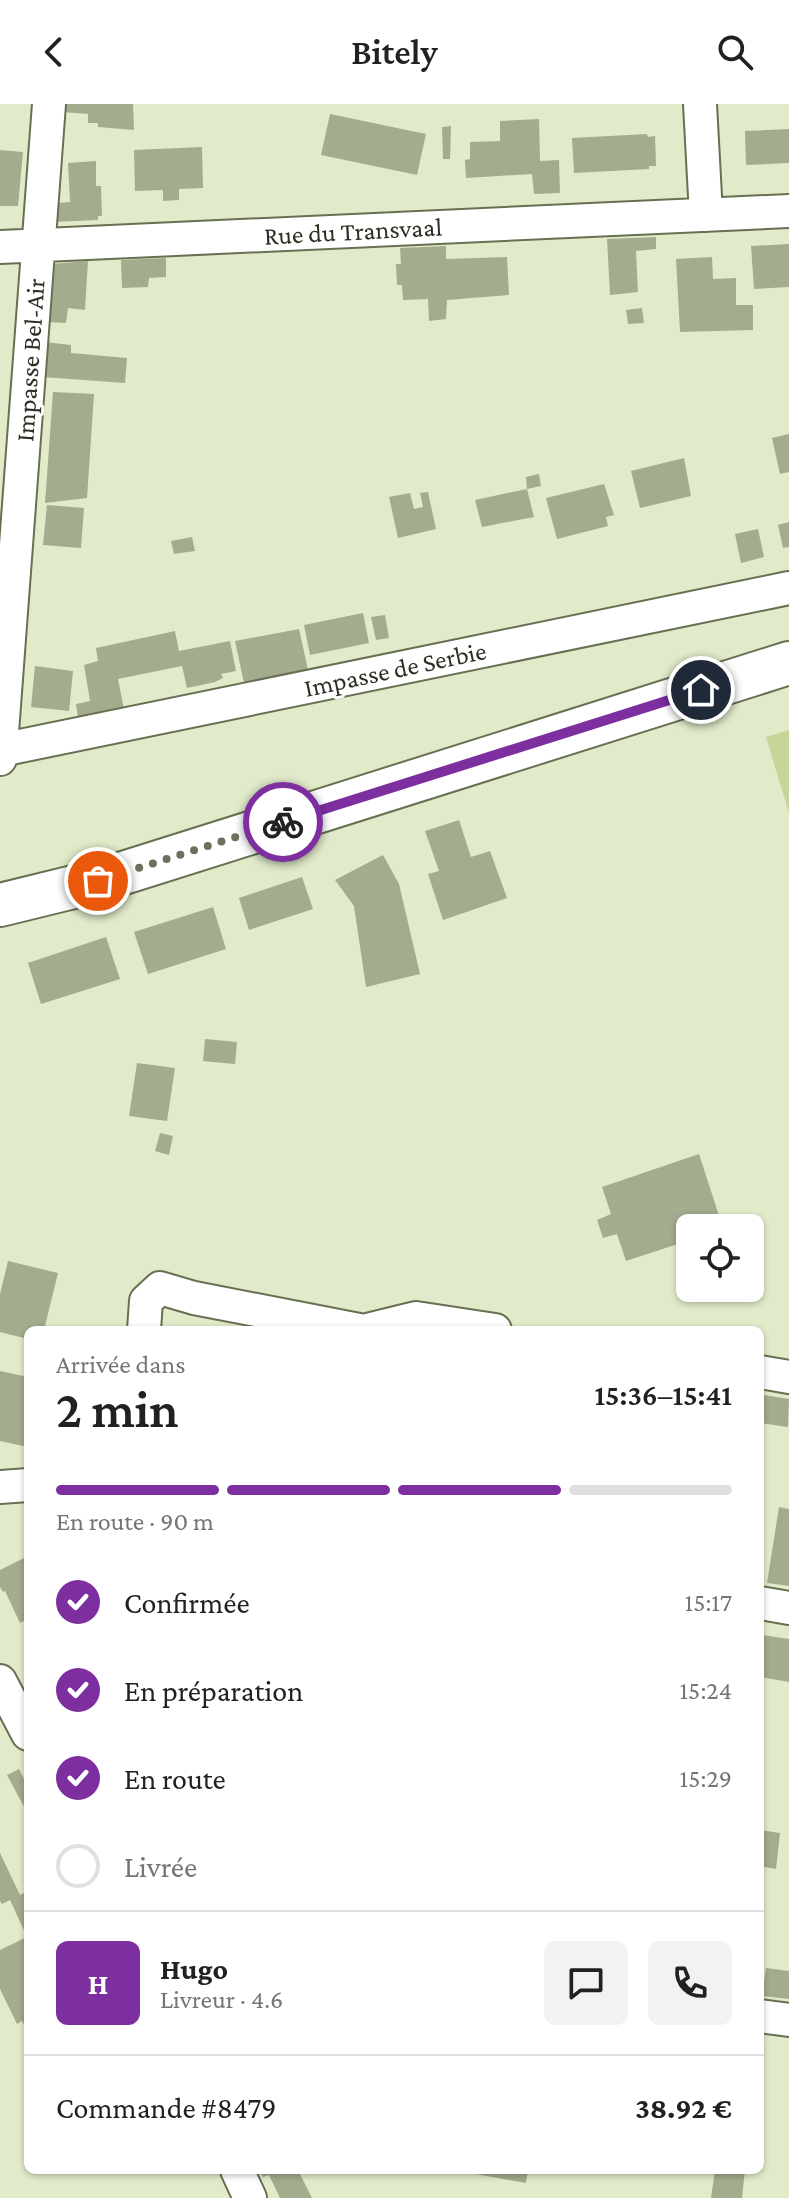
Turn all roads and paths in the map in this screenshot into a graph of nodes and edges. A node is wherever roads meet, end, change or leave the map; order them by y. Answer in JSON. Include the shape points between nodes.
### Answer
{"nodes":[{"id":1,"x":49,"y":104,"type":"edge"},
{"id":2,"x":700,"y":104,"type":"edge"},
{"id":3,"x":789,"y":211,"type":"edge"},
{"id":4,"x":706,"y":215,"type":"junction"},
{"id":5,"x":38,"y":245,"type":"junction"},
{"id":6,"x":0,"y":247,"type":"edge"},
{"id":7,"x":789,"y":588,"type":"edge"},
{"id":8,"x":789,"y":663,"type":"edge"},
{"id":9,"x":1,"y":755,"type":"edge"},
{"id":10,"x":0,"y":905,"type":"edge"},
{"id":11,"x":144,"y":1326,"type":"edge"},
{"id":12,"x":338,"y":1326,"type":"edge"},
{"id":13,"x":383,"y":1326,"type":"edge"},
{"id":14,"x":469,"y":1326,"type":"edge"},
{"id":15,"x":764,"y":1373,"type":"edge"},
{"id":16,"x":789,"y":1377,"type":"edge"},
{"id":17,"x":24,"y":1485,"type":"edge"},
{"id":18,"x":0,"y":1487,"type":"edge"},
{"id":19,"x":764,"y":1604,"type":"edge"},
{"id":20,"x":789,"y":1608,"type":"edge"},
{"id":21,"x":0,"y":1681,"type":"edge"},
{"id":22,"x":24,"y":1726,"type":"edge"},
{"id":23,"x":764,"y":2017,"type":"edge"},
{"id":24,"x":789,"y":2020,"type":"edge"},
{"id":25,"x":239,"y":2174,"type":"edge"},
{"id":26,"x":250,"y":2198,"type":"edge"}],
"edges":[{"from":1,"to":5,"type":"street","name":"Impasse Bel-Air"},
{"from":2,"to":4,"type":"street"},
{"from":3,"to":4,"type":"street","name":"Rue du Transvaal"},
{"from":4,"to":5,"type":"street","name":"Rue du Transvaal"},
{"from":5,"to":6,"type":"street","name":"Rue du Transvaal"},
{"from":5,"to":9,"type":"street","name":"Impasse Bel-Air"},
{"from":7,"to":9,"type":"street","name":"Impasse de Serbie"},
{"from":8,"to":10,"type":"main road","via":[[98,881]]},
{"from":11,"to":12,"type":"street","via":[[146,1301],[160,1288]]},
{"from":13,"to":14,"type":"street","via":[[416,1318]]},
{"from":15,"to":16,"type":"street"},
{"from":17,"to":18,"type":"street"},
{"from":19,"to":20,"type":"street"},
{"from":21,"to":22,"type":"street"},
{"from":23,"to":24,"type":"street"},
{"from":25,"to":26,"type":"street"}]}
